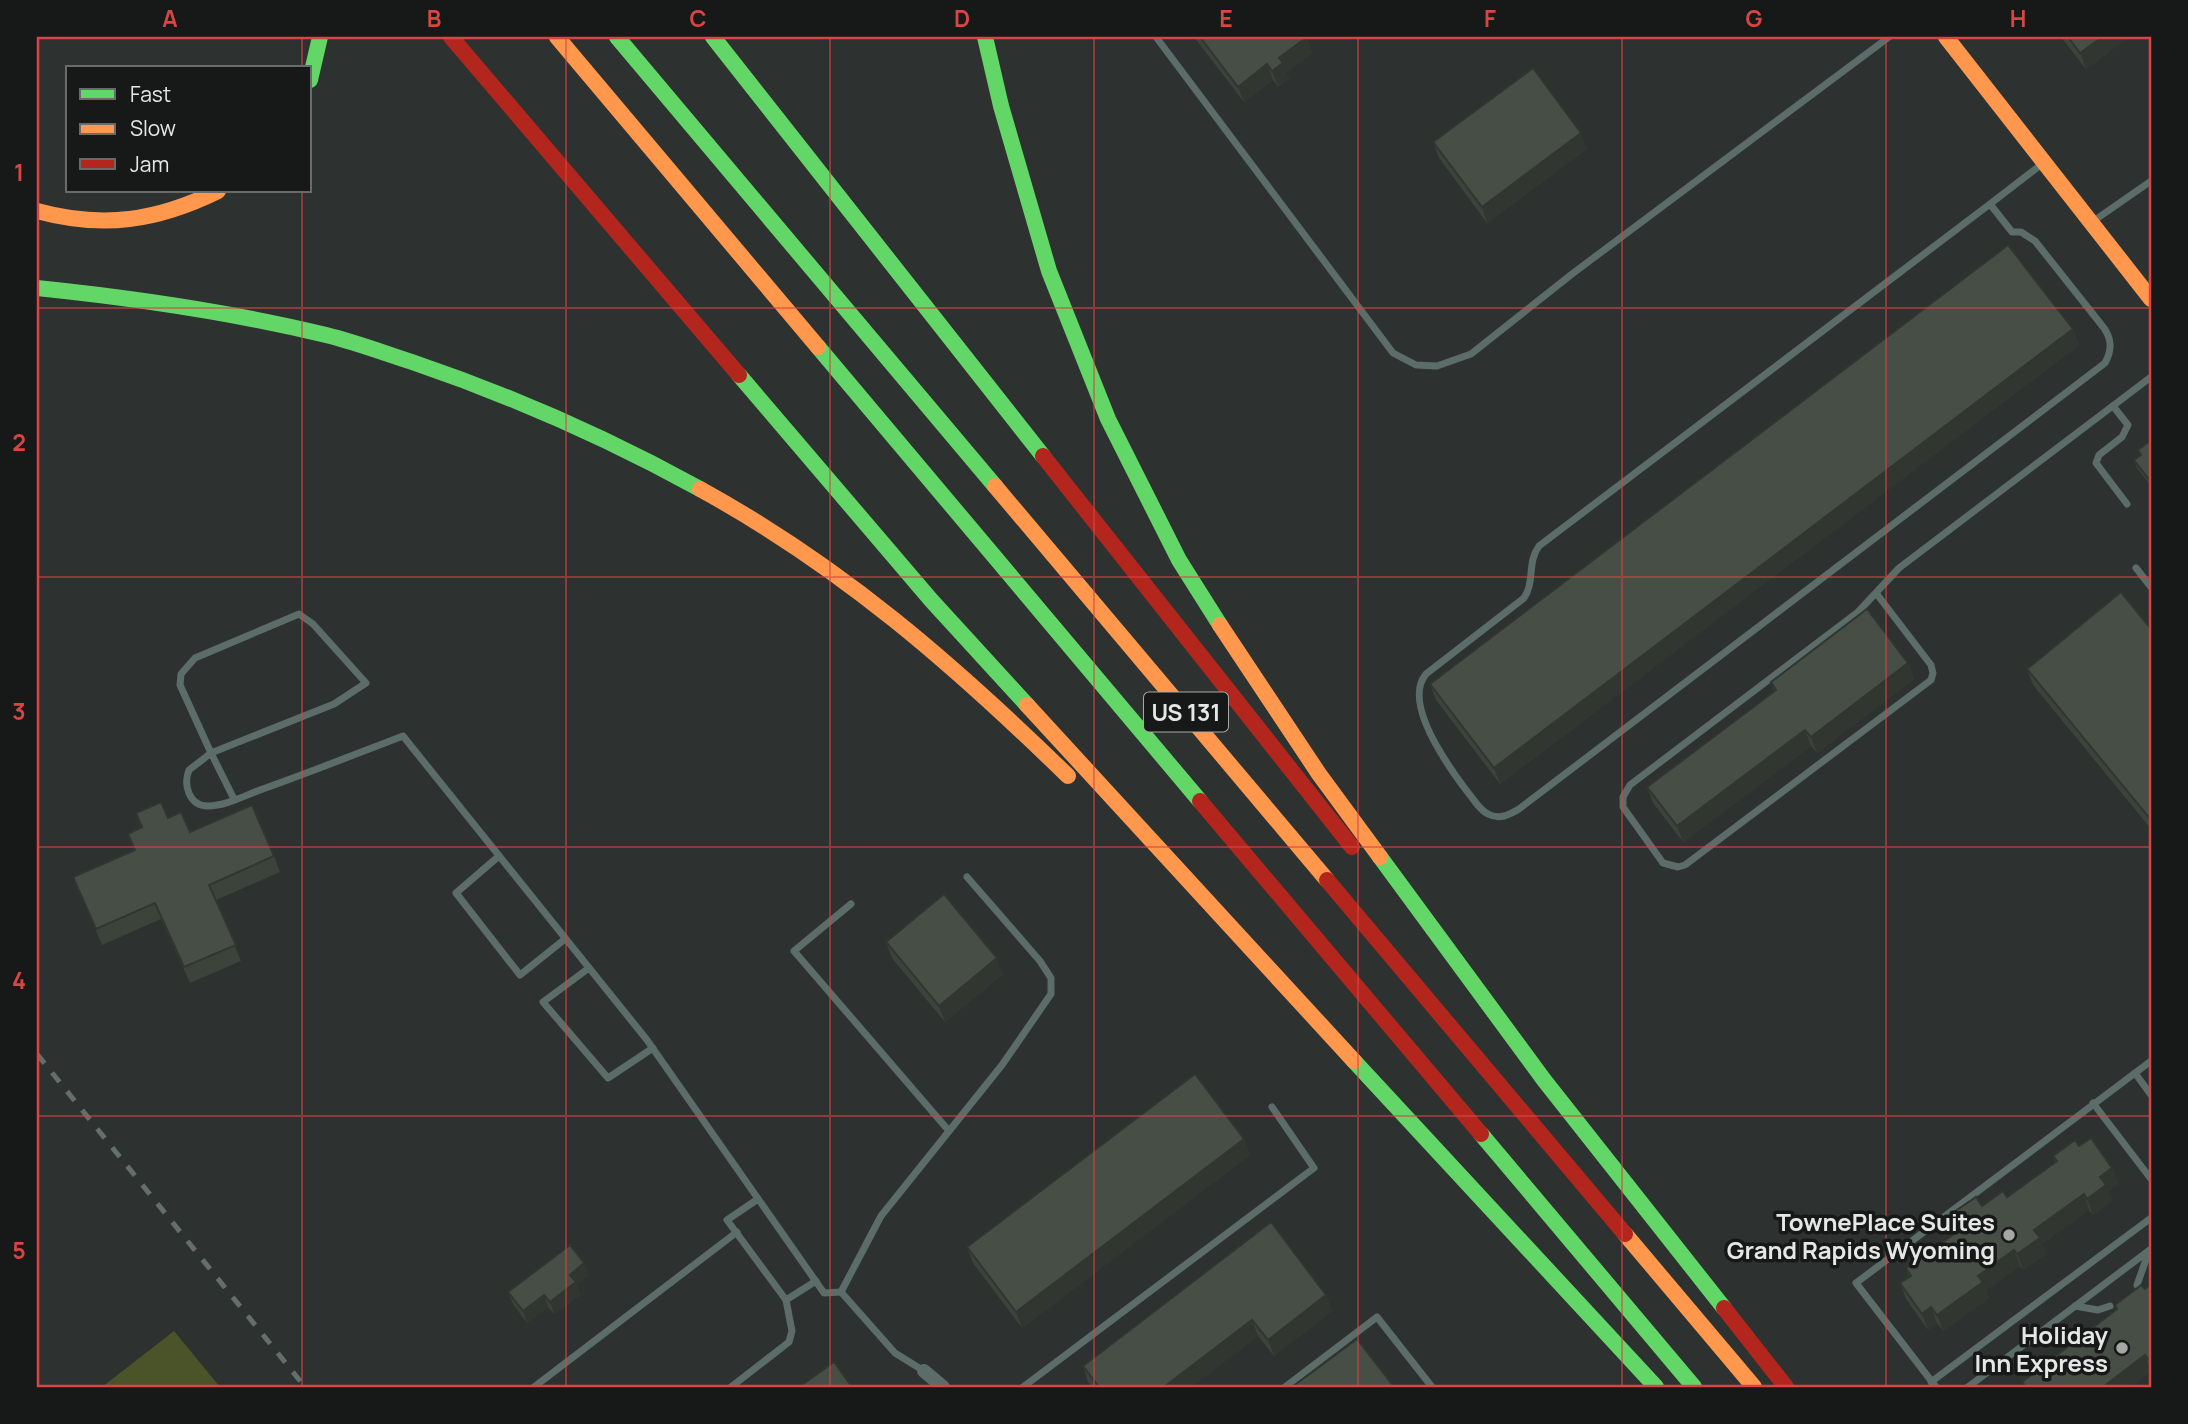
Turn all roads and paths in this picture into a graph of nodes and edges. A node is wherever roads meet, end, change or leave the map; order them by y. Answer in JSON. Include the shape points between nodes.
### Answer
{"nodes":[{"id":1,"x":320,"y":37,"type":"edge"},
{"id":2,"x":451,"y":37,"type":"edge"},
{"id":3,"x":557,"y":37,"type":"edge"},
{"id":4,"x":617,"y":37,"type":"edge"},
{"id":5,"x":713,"y":37,"type":"edge"},
{"id":6,"x":985,"y":37,"type":"edge"},
{"id":7,"x":1156,"y":37,"type":"edge"},
{"id":8,"x":1889,"y":37,"type":"edge"},
{"id":9,"x":1946,"y":37,"type":"edge"},
{"id":10,"x":312,"y":71,"type":"edge"},
{"id":11,"x":2045,"y":162,"type":"junction"},
{"id":12,"x":2151,"y":181,"type":"edge"},
{"id":13,"x":216,"y":192,"type":"edge"},
{"id":14,"x":1990,"y":204,"type":"junction"},
{"id":15,"x":37,"y":211,"type":"edge"},
{"id":16,"x":2092,"y":222,"type":"junction"},
{"id":17,"x":37,"y":288,"type":"edge"},
{"id":18,"x":2151,"y":299,"type":"edge"},
{"id":19,"x":2151,"y":377,"type":"edge"},
{"id":20,"x":2112,"y":406,"type":"junction"},
{"id":21,"x":2127,"y":504,"type":"dead end"},
{"id":22,"x":2136,"y":568,"type":"dead end"},
{"id":23,"x":2151,"y":587,"type":"edge"},
{"id":24,"x":1876,"y":593,"type":"junction"},
{"id":25,"x":211,"y":753,"type":"junction"},
{"id":26,"x":1079,"y":788,"type":"dead end"},
{"id":27,"x":234,"y":799,"type":"junction"},
{"id":28,"x":1098,"y":805,"type":"dead end"},
{"id":29,"x":499,"y":856,"type":"junction"},
{"id":30,"x":967,"y":877,"type":"dead end"},
{"id":31,"x":851,"y":904,"type":"dead end"},
{"id":32,"x":565,"y":939,"type":"junction"},
{"id":33,"x":1252,"y":954,"type":"junction"},
{"id":34,"x":589,"y":968,"type":"junction"},
{"id":35,"x":653,"y":1048,"type":"junction"},
{"id":36,"x":2151,"y":1061,"type":"edge"},
{"id":37,"x":2135,"y":1073,"type":"junction"},
{"id":38,"x":1544,"y":1080,"type":"junction"},
{"id":39,"x":2151,"y":1095,"type":"edge"},
{"id":40,"x":2093,"y":1103,"type":"junction"},
{"id":41,"x":1272,"y":1107,"type":"dead end"},
{"id":42,"x":949,"y":1131,"type":"junction"},
{"id":43,"x":2151,"y":1179,"type":"edge"},
{"id":44,"x":758,"y":1199,"type":"junction"},
{"id":45,"x":2151,"y":1218,"type":"edge"},
{"id":46,"x":737,"y":1232,"type":"junction"},
{"id":47,"x":2150,"y":1250,"type":"edge"},
{"id":48,"x":816,"y":1281,"type":"junction"},
{"id":49,"x":2137,"y":1285,"type":"edge"},
{"id":50,"x":841,"y":1292,"type":"junction"},
{"id":51,"x":786,"y":1300,"type":"junction"},
{"id":52,"x":2075,"y":1306,"type":"junction"},
{"id":53,"x":2110,"y":1306,"type":"dead end"},
{"id":54,"x":924,"y":1371,"type":"joint"},
{"id":55,"x":1934,"y":1384,"type":"edge"},
{"id":56,"x":534,"y":1387,"type":"edge"},
{"id":57,"x":731,"y":1387,"type":"edge"},
{"id":58,"x":943,"y":1387,"type":"edge"},
{"id":59,"x":1023,"y":1387,"type":"edge"},
{"id":60,"x":1285,"y":1387,"type":"edge"},
{"id":61,"x":1432,"y":1387,"type":"edge"},
{"id":62,"x":1656,"y":1387,"type":"edge"},
{"id":63,"x":1694,"y":1387,"type":"edge"},
{"id":64,"x":1754,"y":1387,"type":"edge"},
{"id":65,"x":1786,"y":1387,"type":"edge"},
{"id":66,"x":1968,"y":1387,"type":"edge"}],
"edges":[{"from":1,"to":10,"type":"main road"},
{"from":2,"to":33,"type":"main road","via":[[931,600]]},
{"from":3,"to":63,"type":"main road","number":"US 131"},
{"from":4,"to":64,"type":"main road","number":"US 131"},
{"from":5,"to":38,"type":"main road","via":[[1280,758]]},
{"from":6,"to":38,"type":"main road","via":[[1026,197],[1057,293],[1108,419],[1179,560],[1320,775]]},
{"from":7,"to":8,"type":"lane","via":[[1393,353],[1416,365],[1437,366],[1471,354]]},
{"from":9,"to":11,"type":"main road"},
{"from":11,"to":14,"type":"lane"},
{"from":11,"to":16,"type":"main road"},
{"from":12,"to":16,"type":"lane"},
{"from":13,"to":15,"type":"main road","via":[[182,208],[132,220],[79,221]]},
{"from":14,"to":14,"type":"lane","via":[[2012,232],[2035,241],[2104,328],[2110,342],[2105,363],[1519,809],[1500,817],[1485,813],[1448,765],[1424,719],[1420,687],[1426,674],[1524,598],[1539,546]]},
{"from":16,"to":18,"type":"main road"},
{"from":17,"to":26,"type":"main road","via":[[227,313],[329,336],[510,396],[573,423],[733,508],[873,601],[944,660]]},
{"from":19,"to":20,"type":"lane"},
{"from":20,"to":21,"type":"lane","via":[[2128,425],[2096,463]]},
{"from":20,"to":24,"type":"lane","via":[[1899,568]]},
{"from":22,"to":23,"type":"lane"},
{"from":24,"to":24,"type":"lane","via":[[1858,612],[1630,785],[1623,807],[1663,863],[1685,864],[1931,680],[1931,665]]},
{"from":25,"to":25,"type":"lane","via":[[180,685],[181,674],[195,658],[299,614],[366,683],[334,704]]},
{"from":25,"to":27,"type":"lane"},
{"from":25,"to":27,"type":"lane","via":[[189,770],[186,786],[191,797],[209,806]]},
{"from":27,"to":29,"type":"lane","via":[[403,736]]},
{"from":28,"to":33,"type":"main road"},
{"from":29,"to":32,"type":"lane"},
{"from":29,"to":32,"type":"lane","via":[[456,893],[520,975]]},
{"from":30,"to":42,"type":"lane","via":[[1040,961],[1051,978],[1051,994]]},
{"from":31,"to":42,"type":"lane","via":[[794,951]]},
{"from":32,"to":34,"type":"lane"},
{"from":33,"to":62,"type":"main road"},
{"from":34,"to":35,"type":"lane"},
{"from":34,"to":35,"type":"lane","via":[[543,1002],[608,1078]]},
{"from":35,"to":44,"type":"lane"},
{"from":36,"to":37,"type":"lane"},
{"from":37,"to":39,"type":"lane"},
{"from":37,"to":40,"type":"lane"},
{"from":38,"to":65,"type":"main road"},
{"from":40,"to":43,"type":"lane"},
{"from":40,"to":55,"type":"lane","via":[[1856,1283]]},
{"from":41,"to":59,"type":"lane","via":[[1314,1168]]},
{"from":42,"to":50,"type":"lane","via":[[881,1216]]},
{"from":44,"to":46,"type":"lane","via":[[727,1220]]},
{"from":44,"to":48,"type":"lane"},
{"from":45,"to":55,"type":"lane"},
{"from":46,"to":51,"type":"lane"},
{"from":46,"to":56,"type":"lane"},
{"from":47,"to":49,"type":"lane"},
{"from":47,"to":52,"type":"lane"},
{"from":48,"to":50,"type":"lane","via":[[824,1293]]},
{"from":48,"to":51,"type":"lane"},
{"from":50,"to":54,"type":"lane","via":[[895,1353]]},
{"from":51,"to":57,"type":"lane","via":[[792,1331],[789,1342]]},
{"from":52,"to":53,"type":"lane","via":[[2098,1310]]},
{"from":52,"to":66,"type":"lane"},
{"from":54,"to":58,"type":"street"},
{"from":60,"to":61,"type":"lane","via":[[1377,1317]]}]}
